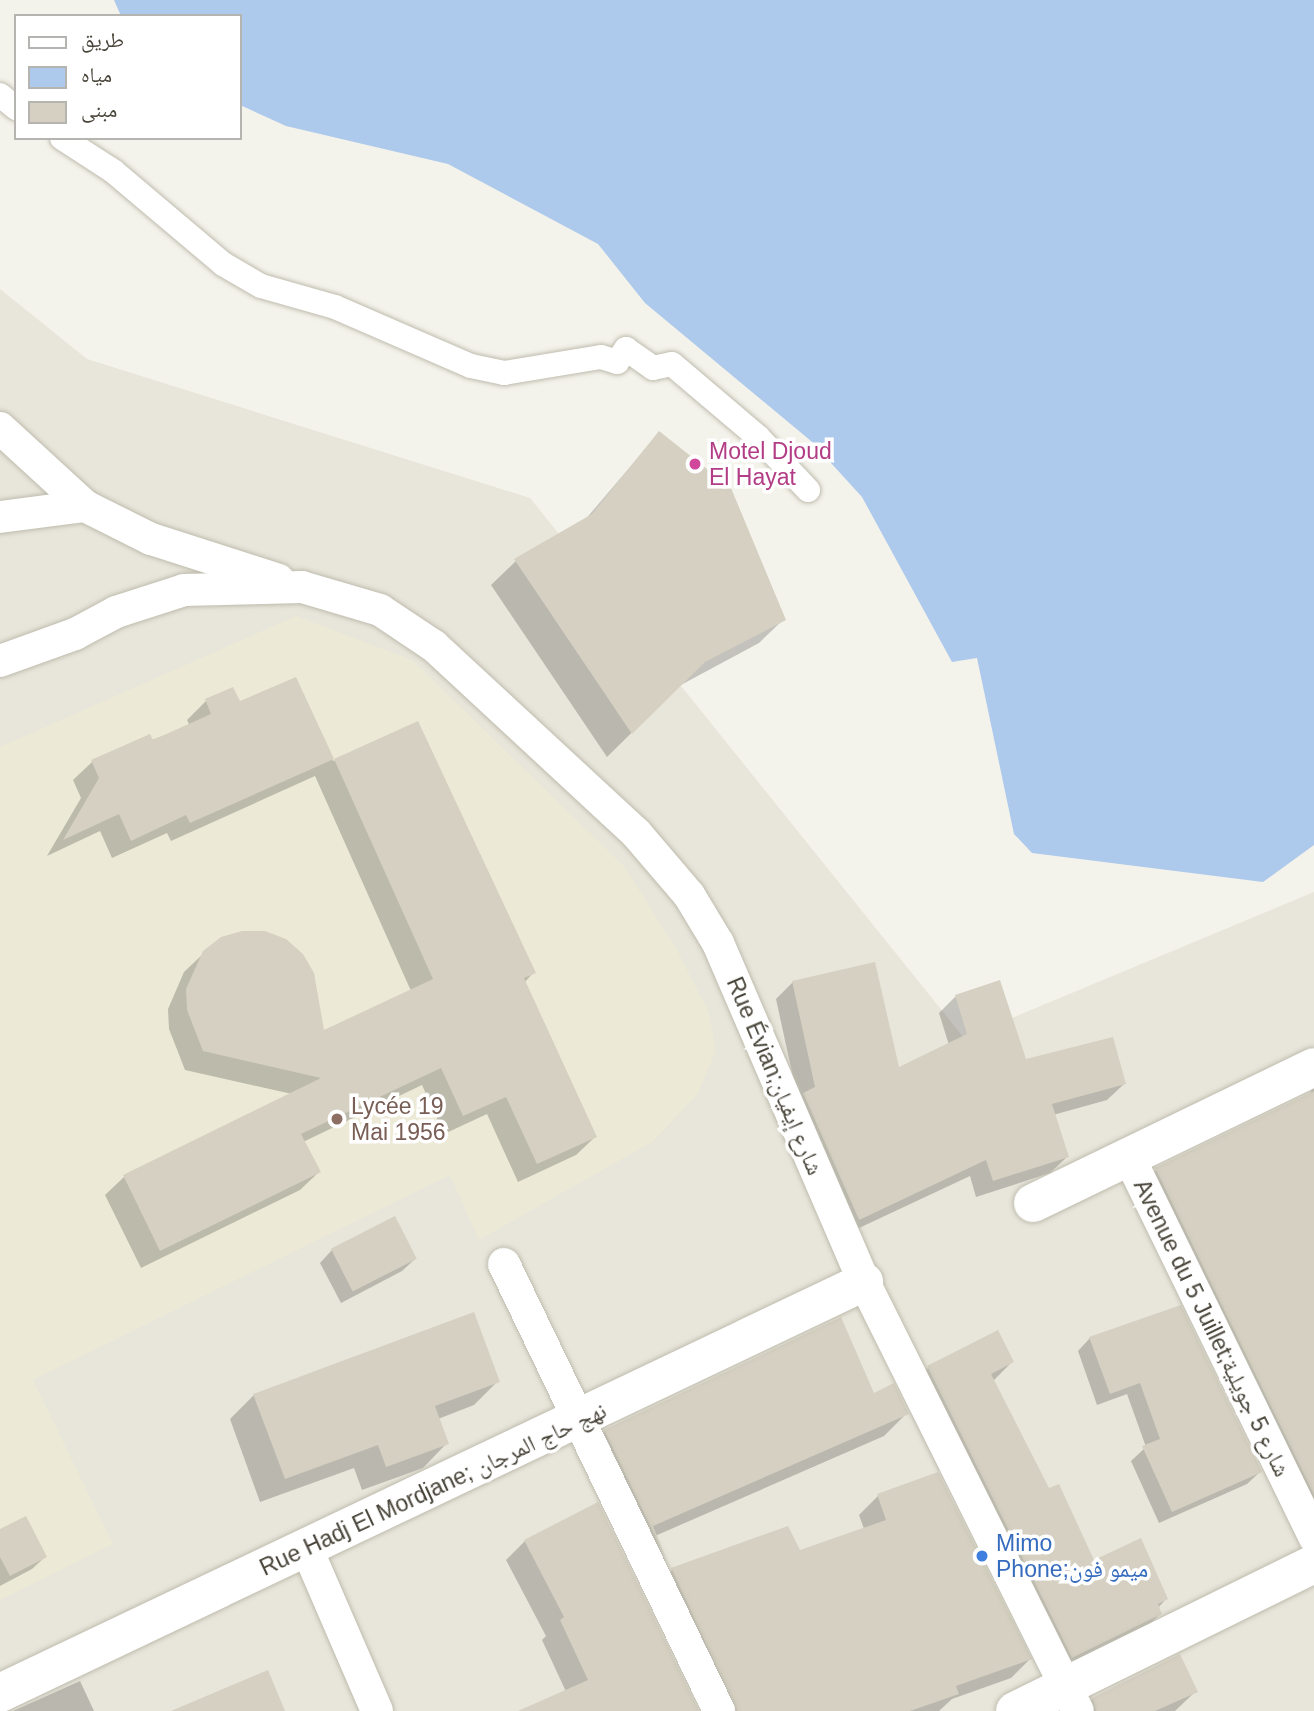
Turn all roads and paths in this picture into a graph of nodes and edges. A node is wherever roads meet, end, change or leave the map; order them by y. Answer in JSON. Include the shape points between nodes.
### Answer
{"nodes":[{"id":1,"x":0,"y":95,"type":"edge"},
{"id":2,"x":14,"y":106,"type":"edge"},
{"id":3,"x":65,"y":140,"type":"edge"},
{"id":4,"x":0,"y":428,"type":"edge"},
{"id":5,"x":808,"y":490,"type":"dead end"},
{"id":6,"x":85,"y":506,"type":"junction"},
{"id":7,"x":0,"y":517,"type":"edge"},
{"id":8,"x":302,"y":587,"type":"junction"},
{"id":9,"x":0,"y":661,"type":"edge"},
{"id":10,"x":1314,"y":1067,"type":"edge"},
{"id":11,"x":1129,"y":1157,"type":"junction"},
{"id":12,"x":1033,"y":1203,"type":"dead end"},
{"id":13,"x":504,"y":1264,"type":"dead end"},
{"id":14,"x":864,"y":1282,"type":"junction"},
{"id":15,"x":579,"y":1420,"type":"junction"},
{"id":16,"x":1314,"y":1537,"type":"edge"},
{"id":17,"x":307,"y":1549,"type":"junction"},
{"id":18,"x":1314,"y":1564,"type":"edge"},
{"id":19,"x":0,"y":1693,"type":"edge"},
{"id":20,"x":1072,"y":1699,"type":"edge"},
{"id":21,"x":377,"y":1711,"type":"edge"},
{"id":22,"x":719,"y":1711,"type":"edge"},
{"id":23,"x":1015,"y":1711,"type":"edge"}],
"edges":[{"from":1,"to":2,"type":"street"},
{"from":3,"to":5,"type":"street","via":[[113,171],[223,264],[261,286],[335,307],[471,366],[504,373],[601,357],[617,362],[626,349],[653,368],[672,364],[758,437]]},
{"from":4,"to":6,"type":"street","name":"Rue Évian;شارع إيفيان"},
{"from":6,"to":7,"type":"street"},
{"from":6,"to":8,"type":"street","name":"Rue Évian;شارع إيفيان","via":[[151,539]]},
{"from":8,"to":9,"type":"street","name":"Rue Évian;شارع إيفيان","via":[[184,590],[116,612],[75,634]]},
{"from":8,"to":14,"type":"street","name":"Rue Évian;شارع إيفيان","via":[[380,610],[434,646],[636,833],[689,895],[718,943]]},
{"from":10,"to":11,"type":"street"},
{"from":11,"to":12,"type":"street"},
{"from":11,"to":16,"type":"street","name":"Avenue du 5 Juillet;شارع 5 جويلية"},
{"from":13,"to":15,"type":"street"},
{"from":14,"to":15,"type":"street","name":"Rue Hadj El Mordjane; نهج حاج المرجان"},
{"from":14,"to":20,"type":"street","name":"Rue Évian;شارع إيفيان"},
{"from":15,"to":17,"type":"street","name":"Rue Hadj El Mordjane; نهج حاج المرجان"},
{"from":15,"to":22,"type":"street"},
{"from":17,"to":19,"type":"street","name":"Rue Hadj El Mordjane; نهج حاج المرجان"},
{"from":17,"to":21,"type":"street"},
{"from":18,"to":20,"type":"street"},
{"from":20,"to":23,"type":"street"}]}
